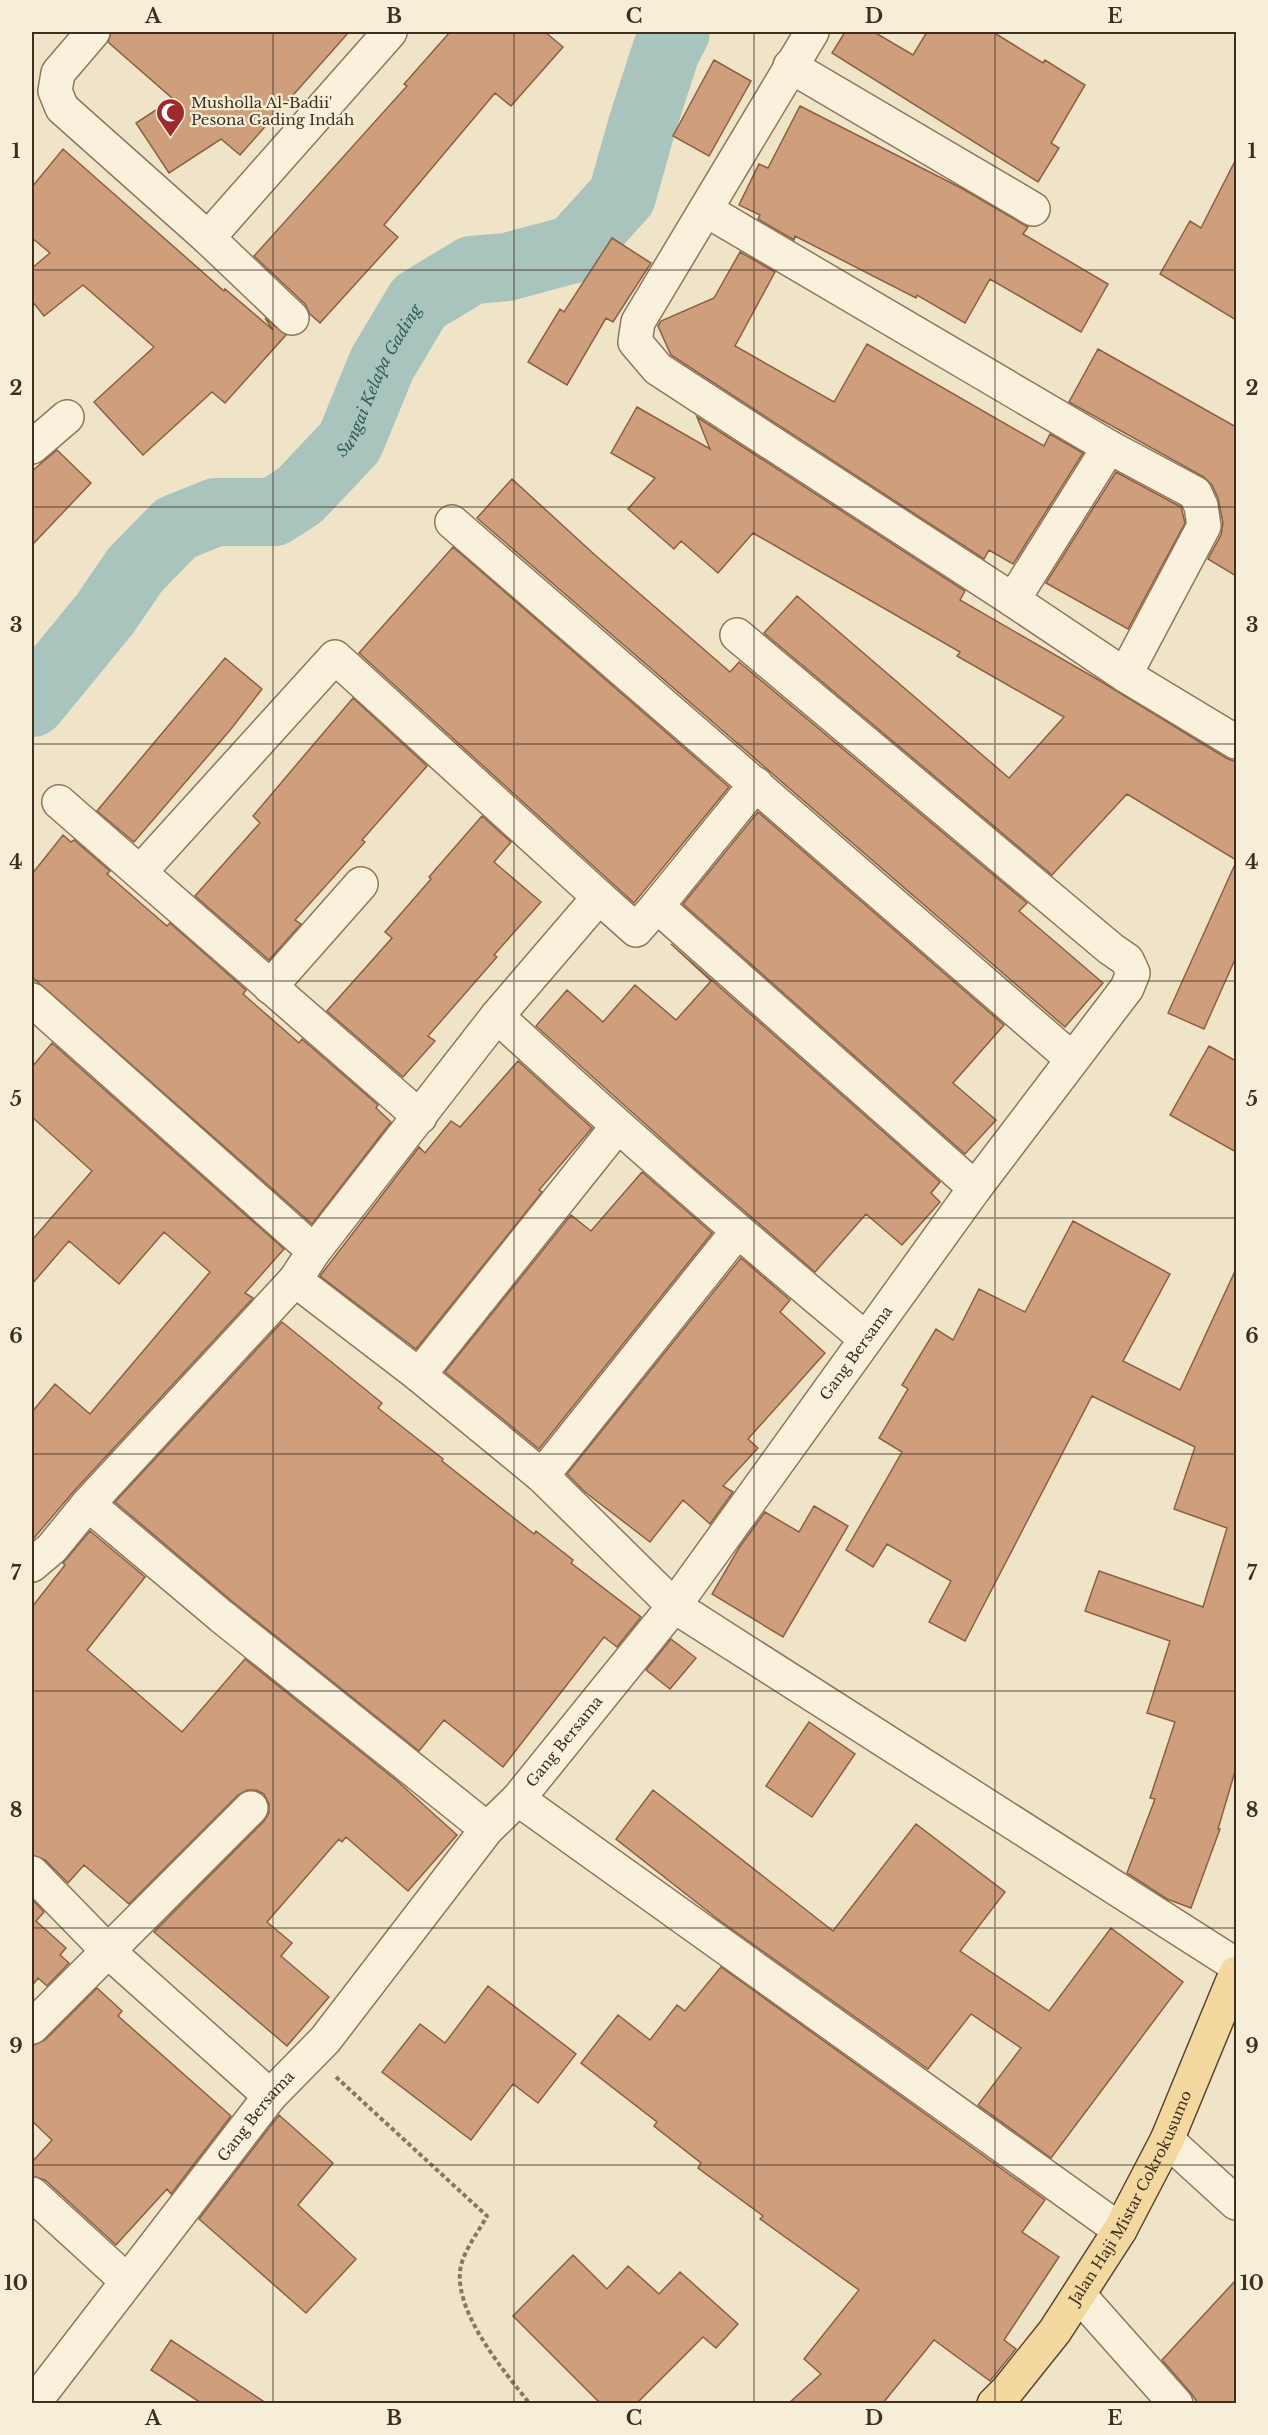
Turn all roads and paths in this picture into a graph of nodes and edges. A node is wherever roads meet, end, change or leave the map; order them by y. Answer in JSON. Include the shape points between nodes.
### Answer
{"nodes":[{"id":1,"x":93,"y":32,"type":"edge"},
{"id":2,"x":390,"y":32,"type":"edge"},
{"id":3,"x":812,"y":32,"type":"edge"},
{"id":4,"x":790,"y":66,"type":"junction"},
{"id":5,"x":1033,"y":209,"type":"dead end"},
{"id":6,"x":706,"y":210,"type":"junction"},
{"id":7,"x":208,"y":238,"type":"junction"},
{"id":8,"x":291,"y":318,"type":"dead end"},
{"id":9,"x":67,"y":417,"type":"dead end"},
{"id":10,"x":32,"y":447,"type":"edge"},
{"id":11,"x":1109,"y":447,"type":"junction"},
{"id":12,"x":452,"y":522,"type":"dead end"},
{"id":13,"x":1013,"y":600,"type":"junction"},
{"id":14,"x":737,"y":635,"type":"dead end"},
{"id":15,"x":1125,"y":675,"type":"junction"},
{"id":16,"x":1236,"y":742,"type":"edge"},
{"id":17,"x":756,"y":784,"type":"junction"},
{"id":18,"x":59,"y":802,"type":"dead end"},
{"id":19,"x":141,"y":872,"type":"junction"},
{"id":20,"x":361,"y":884,"type":"dead end"},
{"id":21,"x":598,"y":897,"type":"junction"},
{"id":22,"x":657,"y":906,"type":"junction"},
{"id":23,"x":270,"y":987,"type":"junction"},
{"id":24,"x":36,"y":1015,"type":"edge"},
{"id":25,"x":497,"y":1016,"type":"junction"},
{"id":26,"x":1072,"y":1059,"type":"junction"},
{"id":27,"x":420,"y":1117,"type":"junction"},
{"id":28,"x":617,"y":1127,"type":"junction"},
{"id":29,"x":975,"y":1188,"type":"junction"},
{"id":30,"x":736,"y":1232,"type":"junction"},
{"id":31,"x":314,"y":1251,"type":"junction"},
{"id":32,"x":296,"y":1280,"type":"junction"},
{"id":33,"x":866,"y":1339,"type":"junction"},
{"id":34,"x":419,"y":1375,"type":"junction"},
{"id":35,"x":542,"y":1476,"type":"junction"},
{"id":36,"x":88,"y":1504,"type":"junction"},
{"id":37,"x":32,"y":1565,"type":"edge"},
{"id":38,"x":674,"y":1606,"type":"junction"},
{"id":39,"x":518,"y":1799,"type":"junction"},
{"id":40,"x":251,"y":1808,"type":"dead end"},
{"id":41,"x":487,"y":1829,"type":"junction"},
{"id":42,"x":32,"y":1873,"type":"edge"},
{"id":43,"x":109,"y":1952,"type":"junction"},
{"id":44,"x":1236,"y":1965,"type":"edge"},
{"id":45,"x":1236,"y":1973,"type":"edge"},
{"id":46,"x":32,"y":2027,"type":"edge"},
{"id":47,"x":325,"y":2040,"type":"junction"},
{"id":48,"x":270,"y":2096,"type":"junction"},
{"id":49,"x":1167,"y":2140,"type":"junction"},
{"id":50,"x":32,"y":2194,"type":"edge"},
{"id":51,"x":1236,"y":2204,"type":"edge"},
{"id":52,"x":1120,"y":2230,"type":"junction"},
{"id":53,"x":127,"y":2281,"type":"junction"},
{"id":54,"x":1079,"y":2295,"type":"junction"},
{"id":55,"x":1160,"y":2398,"type":"edge"},
{"id":56,"x":33,"y":2403,"type":"edge"},
{"id":57,"x":530,"y":2403,"type":"edge"},
{"id":58,"x":994,"y":2403,"type":"edge"}],
"edges":[{"from":1,"to":7,"type":"street","via":[[58,73],[55,91],[62,108]]},
{"from":2,"to":7,"type":"street"},
{"from":3,"to":4,"type":"street"},
{"from":4,"to":5,"type":"street"},
{"from":4,"to":6,"type":"street"},
{"from":6,"to":11,"type":"street"},
{"from":6,"to":13,"type":"street","via":[[638,322],[634,342],[658,369]]},
{"from":7,"to":8,"type":"street"},
{"from":9,"to":10,"type":"street"},
{"from":11,"to":13,"type":"street"},
{"from":11,"to":15,"type":"street","via":[[1195,493],[1204,526]]},
{"from":12,"to":17,"type":"street"},
{"from":13,"to":15,"type":"street"},
{"from":14,"to":26,"type":"street","name":"Gang Bersama","via":[[1127,960],[1133,973],[1126,988]]},
{"from":15,"to":16,"type":"street"},
{"from":17,"to":22,"type":"street"},
{"from":17,"to":26,"type":"street"},
{"from":18,"to":19,"type":"street"},
{"from":19,"to":21,"type":"street","via":[[335,657]]},
{"from":19,"to":23,"type":"street"},
{"from":20,"to":23,"type":"street"},
{"from":21,"to":22,"type":"street","via":[[636,930]]},
{"from":21,"to":25,"type":"street"},
{"from":22,"to":29,"type":"street"},
{"from":23,"to":27,"type":"street"},
{"from":24,"to":31,"type":"street"},
{"from":25,"to":27,"type":"street"},
{"from":25,"to":28,"type":"street"},
{"from":26,"to":29,"type":"street","name":"Gang Bersama"},
{"from":27,"to":31,"type":"street"},
{"from":28,"to":30,"type":"street"},
{"from":28,"to":34,"type":"street"},
{"from":29,"to":33,"type":"street","name":"Gang Bersama"},
{"from":30,"to":33,"type":"street"},
{"from":30,"to":35,"type":"street"},
{"from":31,"to":32,"type":"street"},
{"from":32,"to":34,"type":"street"},
{"from":32,"to":36,"type":"street"},
{"from":33,"to":38,"type":"street","name":"Gang Bersama"},
{"from":34,"to":35,"type":"street"},
{"from":35,"to":38,"type":"street"},
{"from":36,"to":37,"type":"street","via":[[52,1548]]},
{"from":36,"to":41,"type":"street"},
{"from":38,"to":39,"type":"street","name":"Gang Bersama"},
{"from":38,"to":44,"type":"street"},
{"from":39,"to":41,"type":"street","name":"Gang Bersama"},
{"from":39,"to":52,"type":"street"},
{"from":40,"to":43,"type":"street"},
{"from":41,"to":47,"type":"street","name":"Gang Bersama"},
{"from":42,"to":43,"type":"street"},
{"from":43,"to":46,"type":"street"},
{"from":43,"to":48,"type":"street"},
{"from":45,"to":49,"type":"main road","name":"Jalan Haji Mistar Cokrokusumo"},
{"from":47,"to":48,"type":"street","name":"Gang Bersama"},
{"from":47,"to":57,"type":"path","via":[[313,2056],[487,2216],[462,2262],[461,2295],[477,2333]]},
{"from":48,"to":53,"type":"street","name":"Gang Bersama"},
{"from":49,"to":51,"type":"street"},
{"from":49,"to":52,"type":"main road","name":"Jalan Haji Mistar Cokrokusumo"},
{"from":50,"to":53,"type":"street"},
{"from":52,"to":54,"type":"main road","name":"Jalan Haji Mistar Cokrokusumo"},
{"from":53,"to":56,"type":"street","name":"Gang Bersama"},
{"from":54,"to":55,"type":"street"},
{"from":54,"to":58,"type":"main road","name":"Jalan Haji Mistar Cokrokusumo","via":[[1055,2331]]}]}
